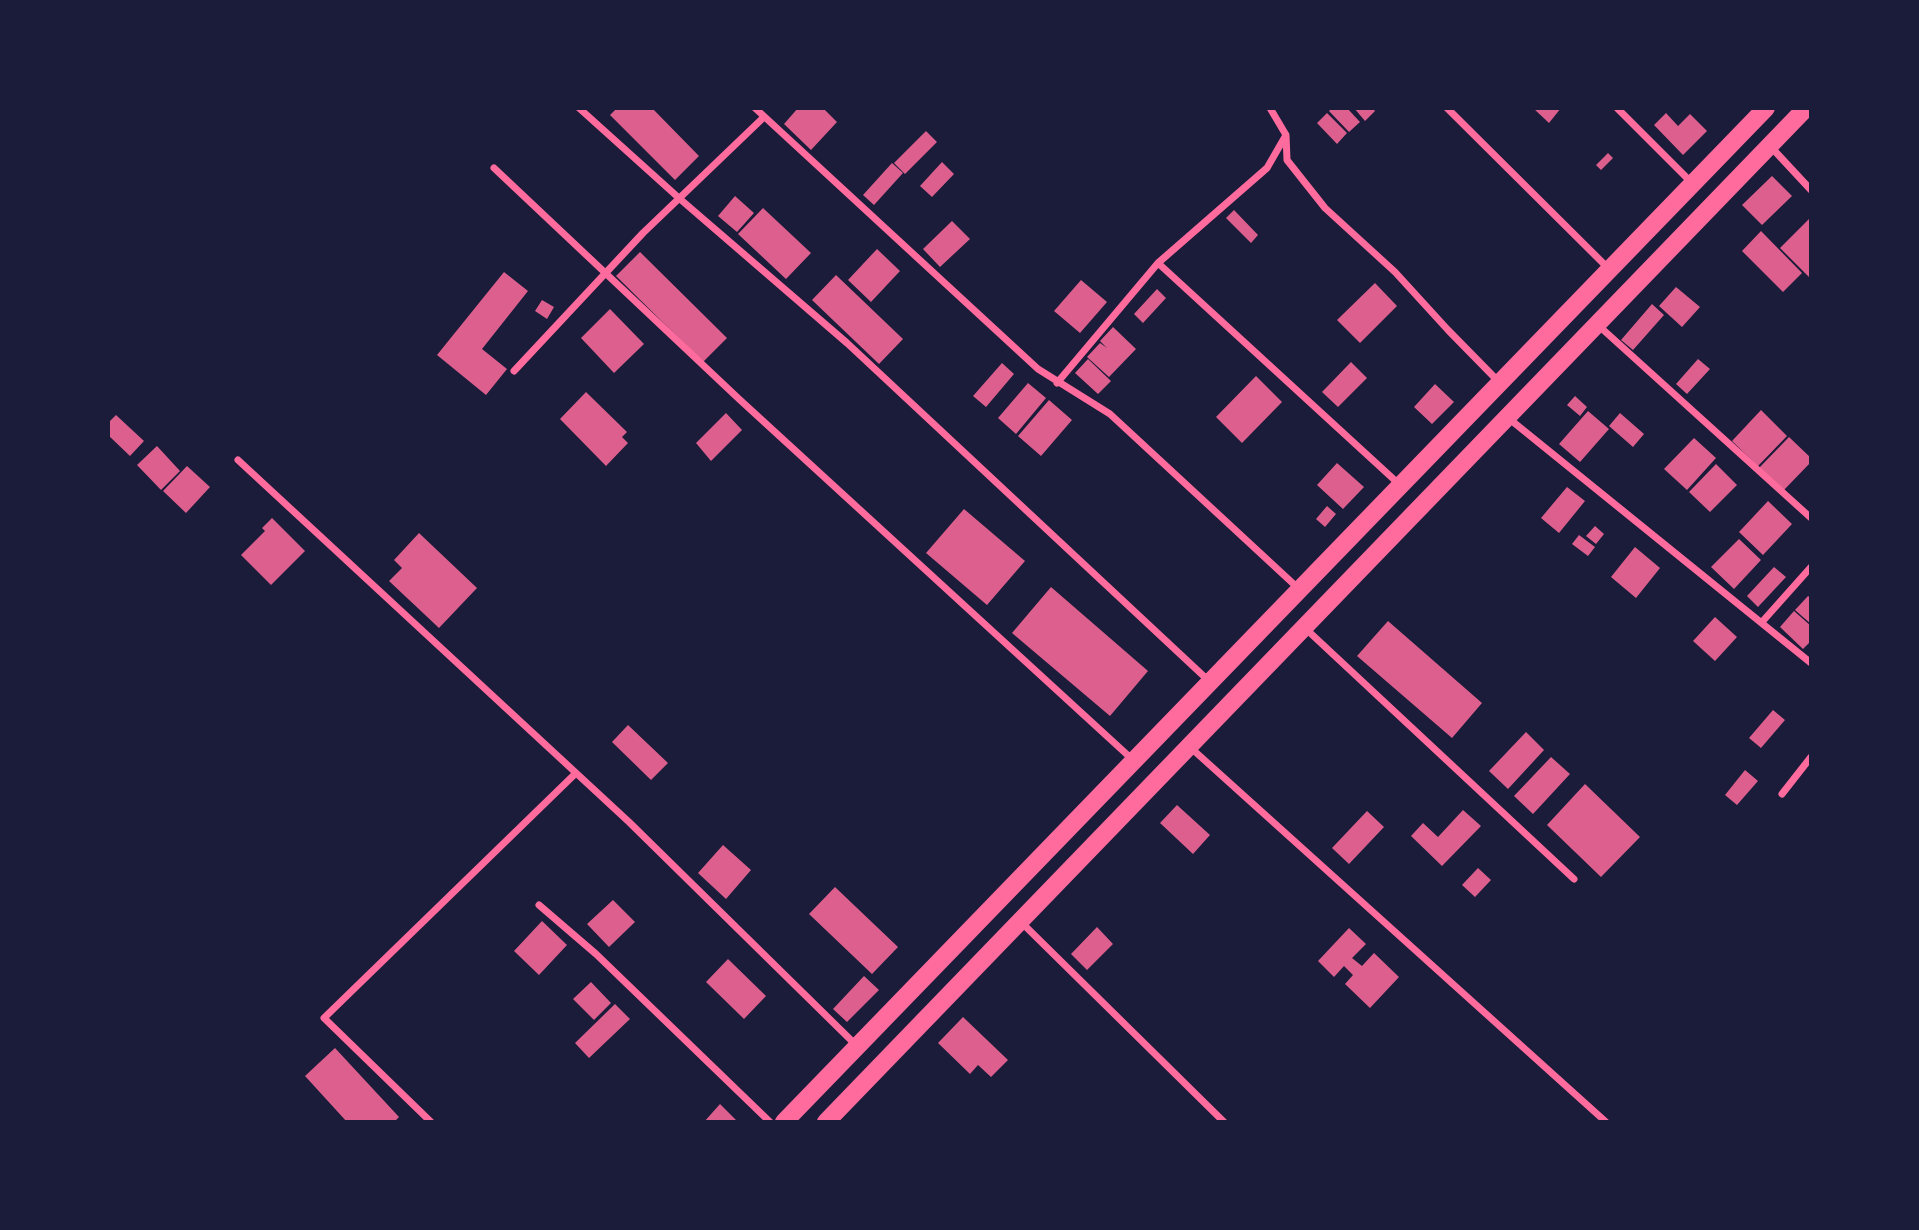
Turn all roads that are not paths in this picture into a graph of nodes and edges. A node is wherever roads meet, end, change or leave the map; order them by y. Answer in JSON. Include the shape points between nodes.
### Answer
{"nodes":[{"id":1,"x":579,"y":108,"type":"edge"},
{"id":2,"x":755,"y":108,"type":"edge"},
{"id":3,"x":1270,"y":108,"type":"edge"},
{"id":4,"x":1447,"y":108,"type":"edge"},
{"id":5,"x":1617,"y":108,"type":"edge"},
{"id":6,"x":1766,"y":108,"type":"edge"},
{"id":7,"x":1806,"y":108,"type":"edge"},
{"id":8,"x":764,"y":117,"type":"junction"},
{"id":9,"x":1286,"y":135,"type":"junction"},
{"id":10,"x":1769,"y":145,"type":"junction"},
{"id":11,"x":495,"y":168,"type":"dead end"},
{"id":12,"x":1692,"y":184,"type":"junction"},
{"id":13,"x":1811,"y":190,"type":"edge"},
{"id":14,"x":680,"y":199,"type":"junction"},
{"id":15,"x":1158,"y":264,"type":"junction"},
{"id":16,"x":1609,"y":270,"type":"junction"},
{"id":17,"x":606,"y":274,"type":"junction"},
{"id":18,"x":1597,"y":324,"type":"junction"},
{"id":19,"x":514,"y":371,"type":"dead end"},
{"id":20,"x":1057,"y":383,"type":"junction"},
{"id":21,"x":1500,"y":383,"type":"junction"},
{"id":22,"x":1507,"y":417,"type":"junction"},
{"id":23,"x":238,"y":460,"type":"dead end"},
{"id":24,"x":1401,"y":485,"type":"junction"},
{"id":25,"x":1811,"y":519,"type":"edge"},
{"id":26,"x":1811,"y":567,"type":"edge"},
{"id":27,"x":1300,"y":589,"type":"junction"},
{"id":28,"x":1762,"y":622,"type":"junction"},
{"id":29,"x":1304,"y":627,"type":"junction"},
{"id":30,"x":1811,"y":663,"type":"edge"},
{"id":31,"x":1210,"y":682,"type":"junction"},
{"id":32,"x":1189,"y":747,"type":"junction"},
{"id":33,"x":1811,"y":757,"type":"edge"},
{"id":34,"x":1134,"y":761,"type":"junction"},
{"id":35,"x":576,"y":773,"type":"junction"},
{"id":36,"x":1782,"y":794,"type":"dead end"},
{"id":37,"x":1574,"y":879,"type":"dead end"},
{"id":38,"x":539,"y":905,"type":"dead end"},
{"id":39,"x":1020,"y":921,"type":"junction"},
{"id":40,"x":857,"y":1046,"type":"junction"},
{"id":41,"x":832,"y":1120,"type":"edge"},
{"id":42,"x":431,"y":1122,"type":"edge"},
{"id":43,"x":770,"y":1122,"type":"edge"},
{"id":44,"x":784,"y":1122,"type":"edge"},
{"id":45,"x":1224,"y":1122,"type":"edge"},
{"id":46,"x":1606,"y":1122,"type":"edge"}],
"edges":[{"from":1,"to":14,"type":"street"},
{"from":2,"to":8,"type":"street"},
{"from":3,"to":9,"type":"street"},
{"from":4,"to":16,"type":"street"},
{"from":5,"to":12,"type":"street"},
{"from":6,"to":12,"type":"main road"},
{"from":7,"to":10,"type":"main road"},
{"from":8,"to":14,"type":"street"},
{"from":8,"to":20,"type":"street"},
{"from":9,"to":15,"type":"street","via":[[1267,168]]},
{"from":9,"to":21,"type":"street","via":[[1287,160],[1325,208],[1395,272]]},
{"from":10,"to":13,"type":"street"},
{"from":10,"to":18,"type":"main road"},
{"from":11,"to":17,"type":"street"},
{"from":12,"to":16,"type":"main road"},
{"from":14,"to":17,"type":"street"},
{"from":14,"to":31,"type":"street","via":[[847,343]]},
{"from":15,"to":20,"type":"street"},
{"from":15,"to":24,"type":"street"},
{"from":16,"to":21,"type":"main road"},
{"from":17,"to":19,"type":"street"},
{"from":17,"to":34,"type":"street"},
{"from":18,"to":22,"type":"main road"},
{"from":18,"to":25,"type":"street"},
{"from":20,"to":27,"type":"street","via":[[1110,414]]},
{"from":21,"to":24,"type":"main road"},
{"from":22,"to":28,"type":"street"},
{"from":22,"to":29,"type":"main road"},
{"from":23,"to":35,"type":"street"},
{"from":24,"to":27,"type":"main road"},
{"from":26,"to":28,"type":"street"},
{"from":27,"to":31,"type":"main road"},
{"from":28,"to":30,"type":"street"},
{"from":29,"to":32,"type":"main road"},
{"from":29,"to":37,"type":"street"},
{"from":31,"to":34,"type":"main road"},
{"from":32,"to":39,"type":"main road"},
{"from":32,"to":46,"type":"street"},
{"from":33,"to":36,"type":"street"},
{"from":34,"to":40,"type":"main road"},
{"from":35,"to":40,"type":"street"},
{"from":35,"to":42,"type":"street","via":[[324,1018]]},
{"from":38,"to":43,"type":"street"},
{"from":39,"to":41,"type":"main road"},
{"from":39,"to":45,"type":"street"},
{"from":40,"to":44,"type":"main road"}]}
